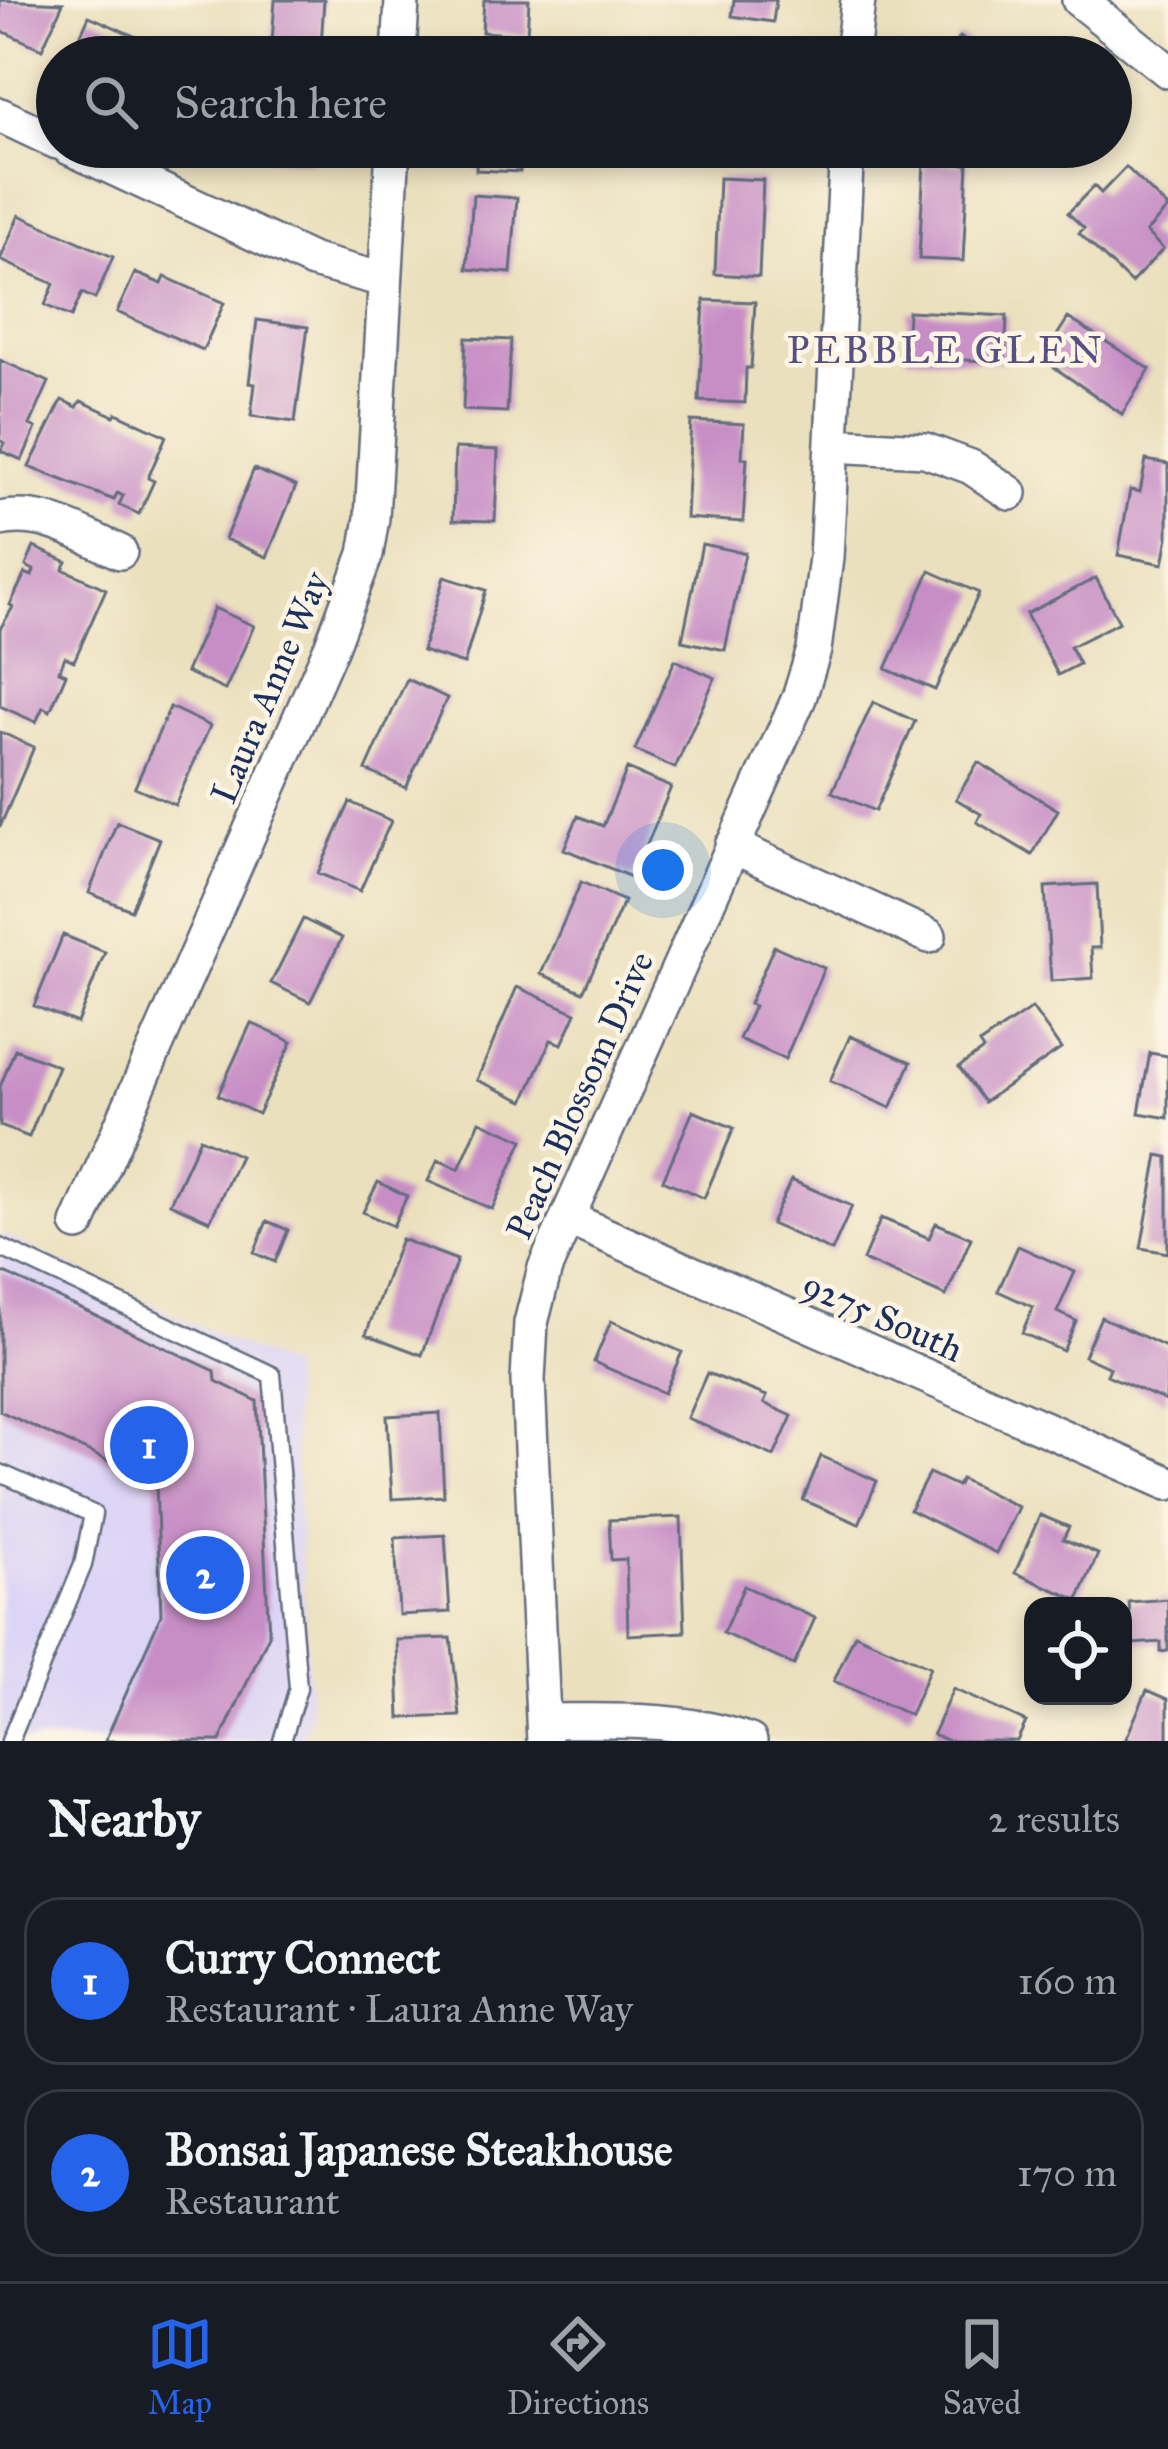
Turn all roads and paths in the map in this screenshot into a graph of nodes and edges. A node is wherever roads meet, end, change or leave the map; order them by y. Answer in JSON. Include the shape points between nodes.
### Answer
{"nodes":[{"id":1,"x":402,"y":0,"type":"edge"},
{"id":2,"x":858,"y":0,"type":"edge"},
{"id":3,"x":1079,"y":0,"type":"edge"},
{"id":4,"x":400,"y":36,"type":"edge"},
{"id":5,"x":854,"y":36,"type":"edge"},
{"id":6,"x":1124,"y":36,"type":"edge"},
{"id":7,"x":1132,"y":42,"type":"edge"},
{"id":8,"x":1168,"y":71,"type":"edge"},
{"id":9,"x":0,"y":116,"type":"edge"},
{"id":10,"x":36,"y":132,"type":"edge"},
{"id":11,"x":113,"y":168,"type":"edge"},
{"id":12,"x":392,"y":168,"type":"edge"},
{"id":13,"x":846,"y":168,"type":"edge"},
{"id":14,"x":384,"y":280,"type":"junction"},
{"id":15,"x":832,"y":445,"type":"junction"},
{"id":16,"x":1010,"y":493,"type":"dead end"},
{"id":17,"x":0,"y":519,"type":"edge"},
{"id":18,"x":120,"y":553,"type":"dead end"},
{"id":19,"x":732,"y":846,"type":"junction"},
{"id":20,"x":929,"y":936,"type":"dead end"},
{"id":21,"x":567,"y":1218,"type":"junction"},
{"id":22,"x":78,"y":1224,"type":"dead end"},
{"id":23,"x":0,"y":1247,"type":"edge"},
{"id":24,"x":0,"y":1473,"type":"edge"},
{"id":25,"x":1168,"y":1483,"type":"edge"},
{"id":26,"x":545,"y":1731,"type":"edge"},
{"id":27,"x":10,"y":1741,"type":"edge"},
{"id":28,"x":282,"y":1741,"type":"edge"},
{"id":29,"x":750,"y":1741,"type":"edge"}],
"edges":[{"from":1,"to":4,"type":"street"},
{"from":2,"to":5,"type":"street"},
{"from":3,"to":6,"type":"street"},
{"from":7,"to":8,"type":"street"},
{"from":9,"to":10,"type":"street"},
{"from":11,"to":14,"type":"street","via":[[313,261]]},
{"from":12,"to":14,"type":"street","name":"Laura Anne Way"},
{"from":13,"to":15,"type":"street","name":"Peach Blossom Drive"},
{"from":14,"to":22,"type":"street","name":"Laura Anne Way","via":[[366,554]]},
{"from":15,"to":16,"type":"street","via":[[925,451]]},
{"from":15,"to":19,"type":"street","name":"Peach Blossom Drive","via":[[814,650]]},
{"from":17,"to":18,"type":"street","via":[[45,518]]},
{"from":19,"to":20,"type":"street"},
{"from":19,"to":21,"type":"street","name":"Peach Blossom Drive"},
{"from":21,"to":25,"type":"street","name":"9275 South"},
{"from":21,"to":26,"type":"street","name":"Peach Blossom Drive","via":[[531,1323],[528,1380]]},
{"from":23,"to":28,"type":"lane","via":[[272,1375],[298,1688]]},
{"from":24,"to":27,"type":"lane","via":[[93,1514],[83,1565]]},
{"from":26,"to":29,"type":"street","via":[[656,1721]]}]}
